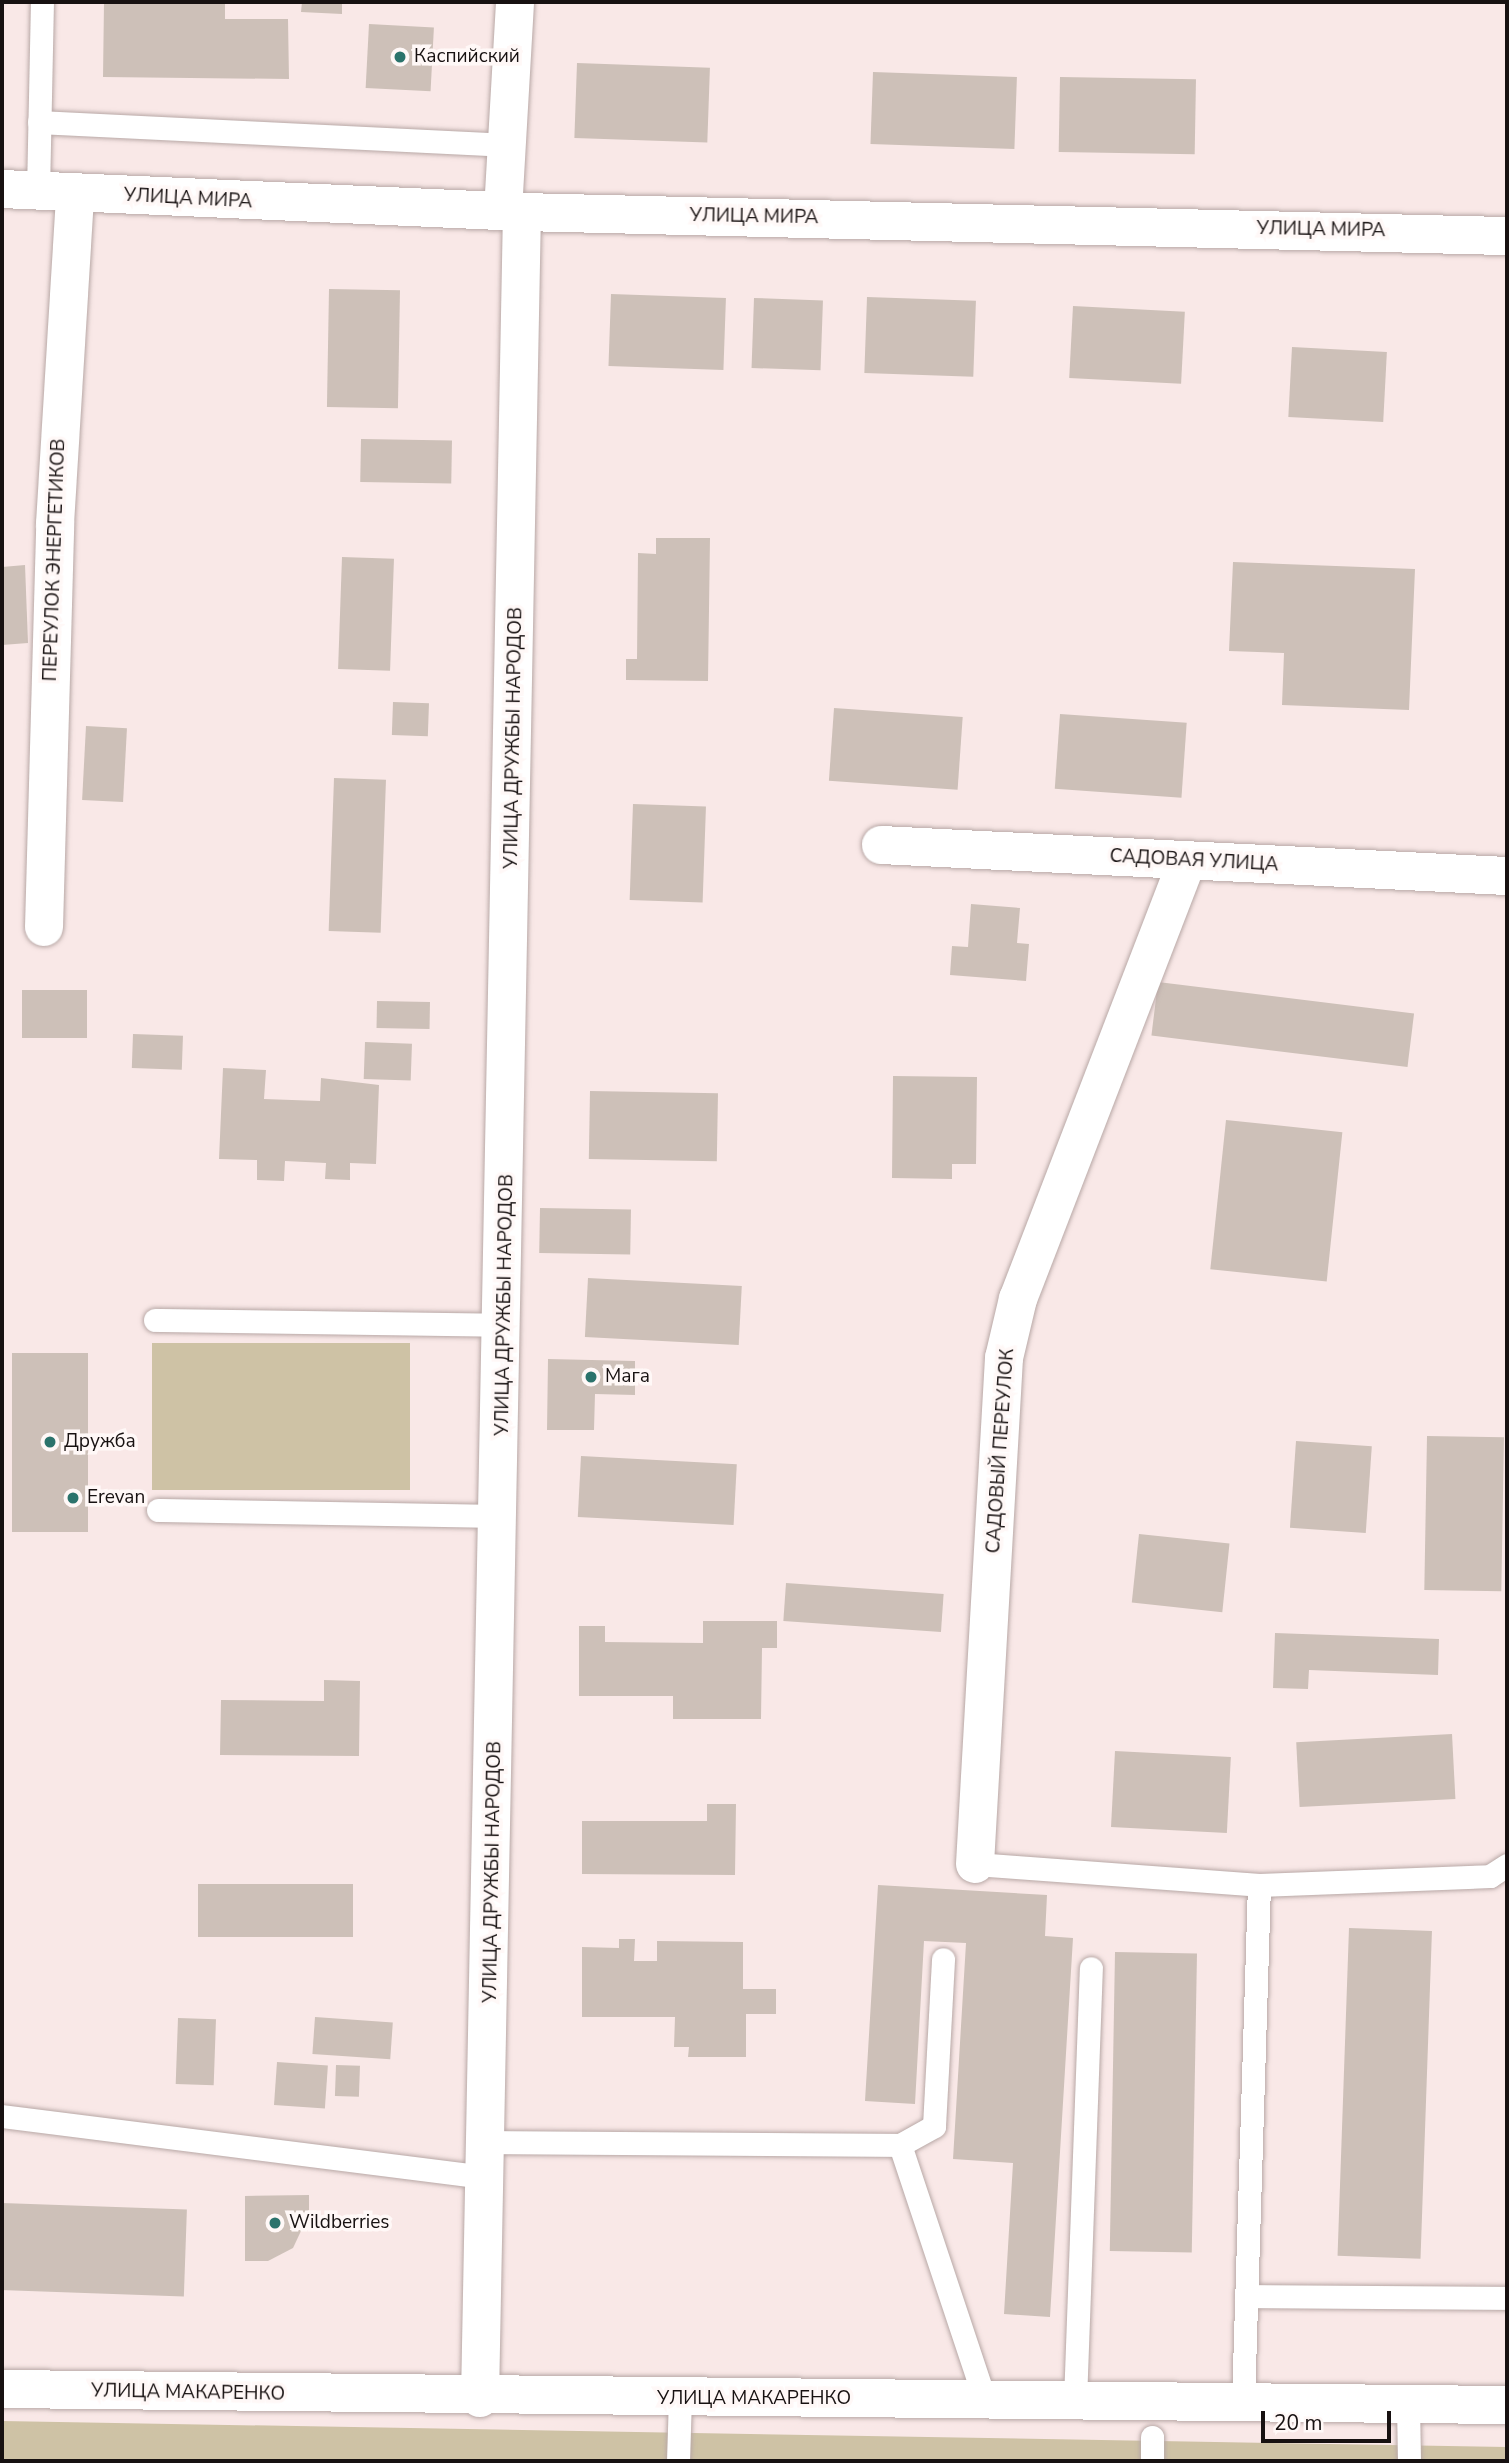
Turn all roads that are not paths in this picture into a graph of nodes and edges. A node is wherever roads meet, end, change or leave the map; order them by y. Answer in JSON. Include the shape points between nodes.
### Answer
{"nodes":[{"id":1,"x":42,"y":2,"type":"edge"},
{"id":2,"x":515,"y":2,"type":"edge"},
{"id":3,"x":39,"y":122,"type":"junction"},
{"id":4,"x":507,"y":145,"type":"junction"},
{"id":5,"x":38,"y":192,"type":"edge"},
{"id":6,"x":513,"y":212,"type":"junction"},
{"id":7,"x":1507,"y":236,"type":"edge"},
{"id":8,"x":881,"y":845,"type":"dead end"},
{"id":9,"x":1186,"y":860,"type":"junction"},
{"id":10,"x":1507,"y":876,"type":"edge"},
{"id":11,"x":44,"y":927,"type":"dead end"},
{"id":12,"x":155,"y":1320,"type":"dead end"},
{"id":13,"x":505,"y":1325,"type":"junction"},
{"id":14,"x":158,"y":1510,"type":"dead end"},
{"id":15,"x":502,"y":1516,"type":"junction"},
{"id":16,"x":975,"y":1864,"type":"joint"},
{"id":17,"x":1507,"y":1865,"type":"edge"},
{"id":18,"x":1259,"y":1885,"type":"junction"},
{"id":19,"x":943,"y":1959,"type":"dead end"},
{"id":20,"x":1091,"y":1968,"type":"dead end"},
{"id":21,"x":2,"y":2116,"type":"edge"},
{"id":22,"x":900,"y":2145,"type":"junction"},
{"id":23,"x":486,"y":2160,"type":"junction"},
{"id":24,"x":1246,"y":2296,"type":"junction"},
{"id":25,"x":1507,"y":2298,"type":"edge"},
{"id":26,"x":2,"y":2389,"type":"edge"},
{"id":27,"x":480,"y":2398,"type":"junction"},
{"id":28,"x":680,"y":2399,"type":"junction"},
{"id":29,"x":985,"y":2401,"type":"junction"},
{"id":30,"x":1076,"y":2401,"type":"junction"},
{"id":31,"x":1243,"y":2402,"type":"junction"},
{"id":32,"x":1408,"y":2404,"type":"junction"},
{"id":33,"x":1507,"y":2405,"type":"edge"},
{"id":34,"x":1152,"y":2437,"type":"dead end"},
{"id":35,"x":678,"y":2461,"type":"edge"},
{"id":36,"x":1152,"y":2461,"type":"edge"},
{"id":37,"x":1409,"y":2461,"type":"edge"}],
"edges":[{"from":1,"to":3,"type":"lane"},
{"from":2,"to":4,"type":"street","name":"УЛИЦА ДРУЖБЫ НАРОДОВ"},
{"from":3,"to":4,"type":"lane"},
{"from":3,"to":5,"type":"lane"},
{"from":4,"to":6,"type":"street","name":"УЛИЦА ДРУЖБЫ НАРОДОВ"},
{"from":5,"to":6,"type":"street","name":"УЛИЦА МИРА"},
{"from":5,"to":11,"type":"street","name":"ПЕРЕУЛОК ЭНЕРГЕТИКОВ","via":[[55,524]]},
{"from":6,"to":7,"type":"street","name":"УЛИЦА МИРА"},
{"from":6,"to":13,"type":"street","name":"УЛИЦА ДРУЖБЫ НАРОДОВ"},
{"from":8,"to":9,"type":"street","name":"САДОВАЯ УЛИЦА"},
{"from":9,"to":10,"type":"street","name":"САДОВАЯ УЛИЦА"},
{"from":9,"to":16,"type":"street","name":"САДОВЫЙ ПЕРЕУЛОК","via":[[1018,1299],[1004,1358]]},
{"from":12,"to":13,"type":"lane"},
{"from":13,"to":15,"type":"street","name":"УЛИЦА ДРУЖБЫ НАРОДОВ"},
{"from":14,"to":15,"type":"lane"},
{"from":15,"to":23,"type":"street","name":"УЛИЦА ДРУЖБЫ НАРОДОВ"},
{"from":16,"to":18,"type":"lane"},
{"from":17,"to":18,"type":"lane","via":[[1490,1876]]},
{"from":18,"to":24,"type":"lane"},
{"from":19,"to":22,"type":"lane","via":[[934,2126]]},
{"from":20,"to":30,"type":"lane"},
{"from":21,"to":23,"type":"lane"},
{"from":22,"to":23,"type":"lane"},
{"from":22,"to":29,"type":"lane"},
{"from":23,"to":27,"type":"street","name":"УЛИЦА ДРУЖБЫ НАРОДОВ"},
{"from":24,"to":25,"type":"lane"},
{"from":24,"to":31,"type":"lane"},
{"from":26,"to":27,"type":"street","name":"УЛИЦА МАКАРЕНКО"},
{"from":27,"to":28,"type":"street","name":"УЛИЦА МАКАРЕНКО"},
{"from":28,"to":29,"type":"street","name":"УЛИЦА МАКАРЕНКО"},
{"from":28,"to":35,"type":"lane"},
{"from":29,"to":30,"type":"street","name":"УЛИЦА МАКАРЕНКО"},
{"from":30,"to":31,"type":"street","name":"УЛИЦА МАКАРЕНКО"},
{"from":31,"to":32,"type":"street","name":"УЛИЦА МАКАРЕНКО"},
{"from":32,"to":33,"type":"street","name":"УЛИЦА МАКАРЕНКО"},
{"from":32,"to":37,"type":"lane"},
{"from":34,"to":36,"type":"lane"}]}
